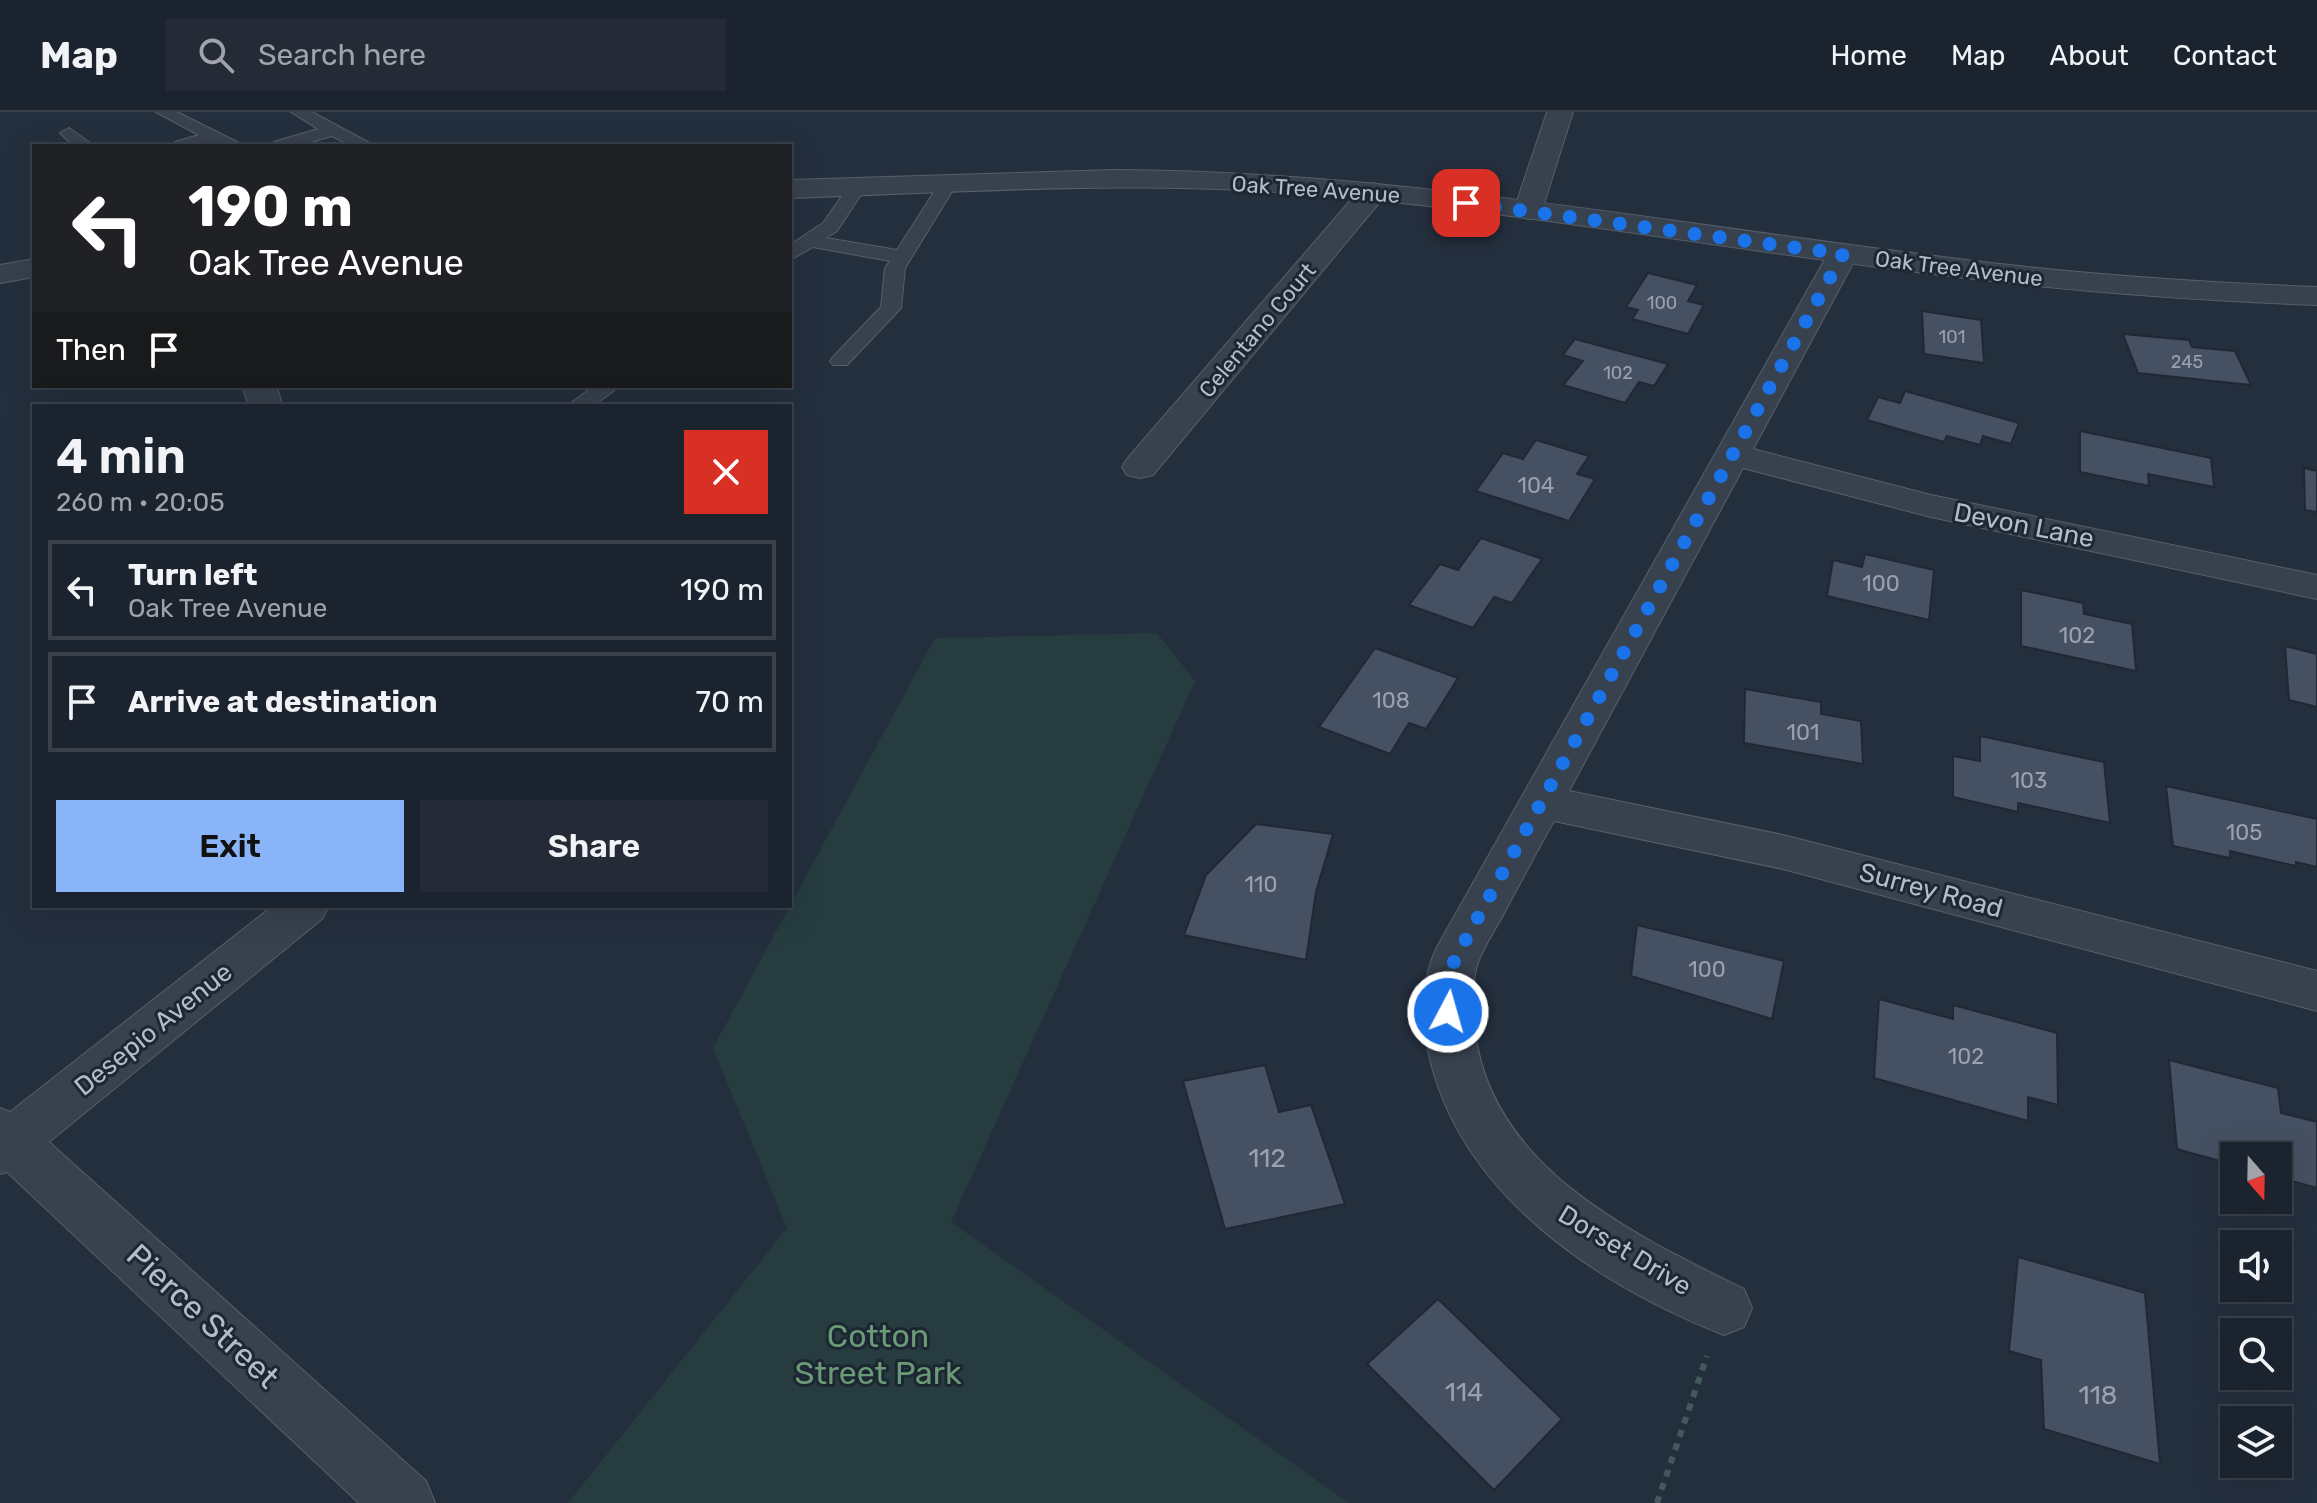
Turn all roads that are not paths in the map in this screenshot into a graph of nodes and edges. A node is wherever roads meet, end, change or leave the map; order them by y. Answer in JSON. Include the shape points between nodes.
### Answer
{"nodes":[{"id":1,"x":164,"y":112,"type":"edge"},
{"id":2,"x":299,"y":112,"type":"edge"},
{"id":3,"x":1560,"y":112,"type":"edge"},
{"id":4,"x":333,"y":130,"type":"junction"},
{"id":5,"x":69,"y":133,"type":"dead end"},
{"id":6,"x":214,"y":136,"type":"junction"},
{"id":7,"x":83,"y":144,"type":"edge"},
{"id":8,"x":188,"y":144,"type":"edge"},
{"id":9,"x":232,"y":144,"type":"edge"},
{"id":10,"x":287,"y":144,"type":"edge"},
{"id":11,"x":362,"y":144,"type":"edge"},
{"id":12,"x":947,"y":185,"type":"junction"},
{"id":13,"x":857,"y":187,"type":"junction"},
{"id":14,"x":792,"y":189,"type":"edge"},
{"id":15,"x":1373,"y":192,"type":"junction"},
{"id":16,"x":1528,"y":210,"type":"junction"},
{"id":17,"x":809,"y":241,"type":"junction"},
{"id":18,"x":792,"y":253,"type":"edge"},
{"id":19,"x":1843,"y":254,"type":"junction"},
{"id":20,"x":902,"y":257,"type":"junction"},
{"id":21,"x":32,"y":268,"type":"edge"},
{"id":22,"x":0,"y":274,"type":"edge"},
{"id":23,"x":2317,"y":296,"type":"edge"},
{"id":24,"x":840,"y":361,"type":"dead end"},
{"id":25,"x":606,"y":388,"type":"edge"},
{"id":26,"x":581,"y":404,"type":"edge"},
{"id":27,"x":1733,"y":455,"type":"junction"},
{"id":28,"x":1140,"y":467,"type":"dead end"},
{"id":29,"x":2317,"y":587,"type":"edge"},
{"id":30,"x":1541,"y":802,"type":"junction"},
{"id":31,"x":303,"y":908,"type":"edge"},
{"id":32,"x":2317,"y":991,"type":"edge"},
{"id":33,"x":4,"y":1141,"type":"edge"},
{"id":34,"x":1724,"y":1308,"type":"road end"},
{"id":35,"x":404,"y":1503,"type":"edge"}],
"edges":[{"from":1,"to":6,"type":"lane"},
{"from":2,"to":4,"type":"lane"},
{"from":3,"to":16,"type":"street"},
{"from":4,"to":10,"type":"lane"},
{"from":4,"to":11,"type":"lane"},
{"from":5,"to":7,"type":"lane"},
{"from":6,"to":8,"type":"lane"},
{"from":6,"to":9,"type":"lane"},
{"from":12,"to":13,"type":"street","name":"Oak Tree Avenue"},
{"from":12,"to":15,"type":"street","name":"Oak Tree Avenue","via":[[1171,181]]},
{"from":12,"to":20,"type":"lane"},
{"from":13,"to":14,"type":"street","name":"Oak Tree Avenue"},
{"from":13,"to":17,"type":"lane","via":[[830,227]]},
{"from":15,"to":16,"type":"street","name":"Oak Tree Avenue"},
{"from":15,"to":28,"type":"street","name":"Celentano Court"},
{"from":16,"to":19,"type":"street","name":"Oak Tree Avenue"},
{"from":17,"to":18,"type":"lane"},
{"from":17,"to":20,"type":"lane"},
{"from":19,"to":23,"type":"street","name":"Oak Tree Avenue","via":[[2144,289]]},
{"from":19,"to":27,"type":"street","name":"Dorset Drive"},
{"from":20,"to":24,"type":"lane","via":[[895,268],[891,308]]},
{"from":21,"to":22,"type":"street"},
{"from":25,"to":26,"type":"lane"},
{"from":27,"to":29,"type":"street","name":"Devon Lane","via":[[1931,506]]},
{"from":27,"to":30,"type":"street","name":"Dorset Drive"},
{"from":30,"to":32,"type":"street","name":"Surrey Road","via":[[1783,852]]},
{"from":30,"to":34,"type":"street","name":"Dorset Drive","via":[[1454,961],[1448,1012],[1457,1067],[1479,1123],[1517,1174],[1565,1219]]},
{"from":31,"to":33,"type":"street","name":"Desepio Avenue"},
{"from":33,"to":35,"type":"street","name":"Pierce Street"}]}
